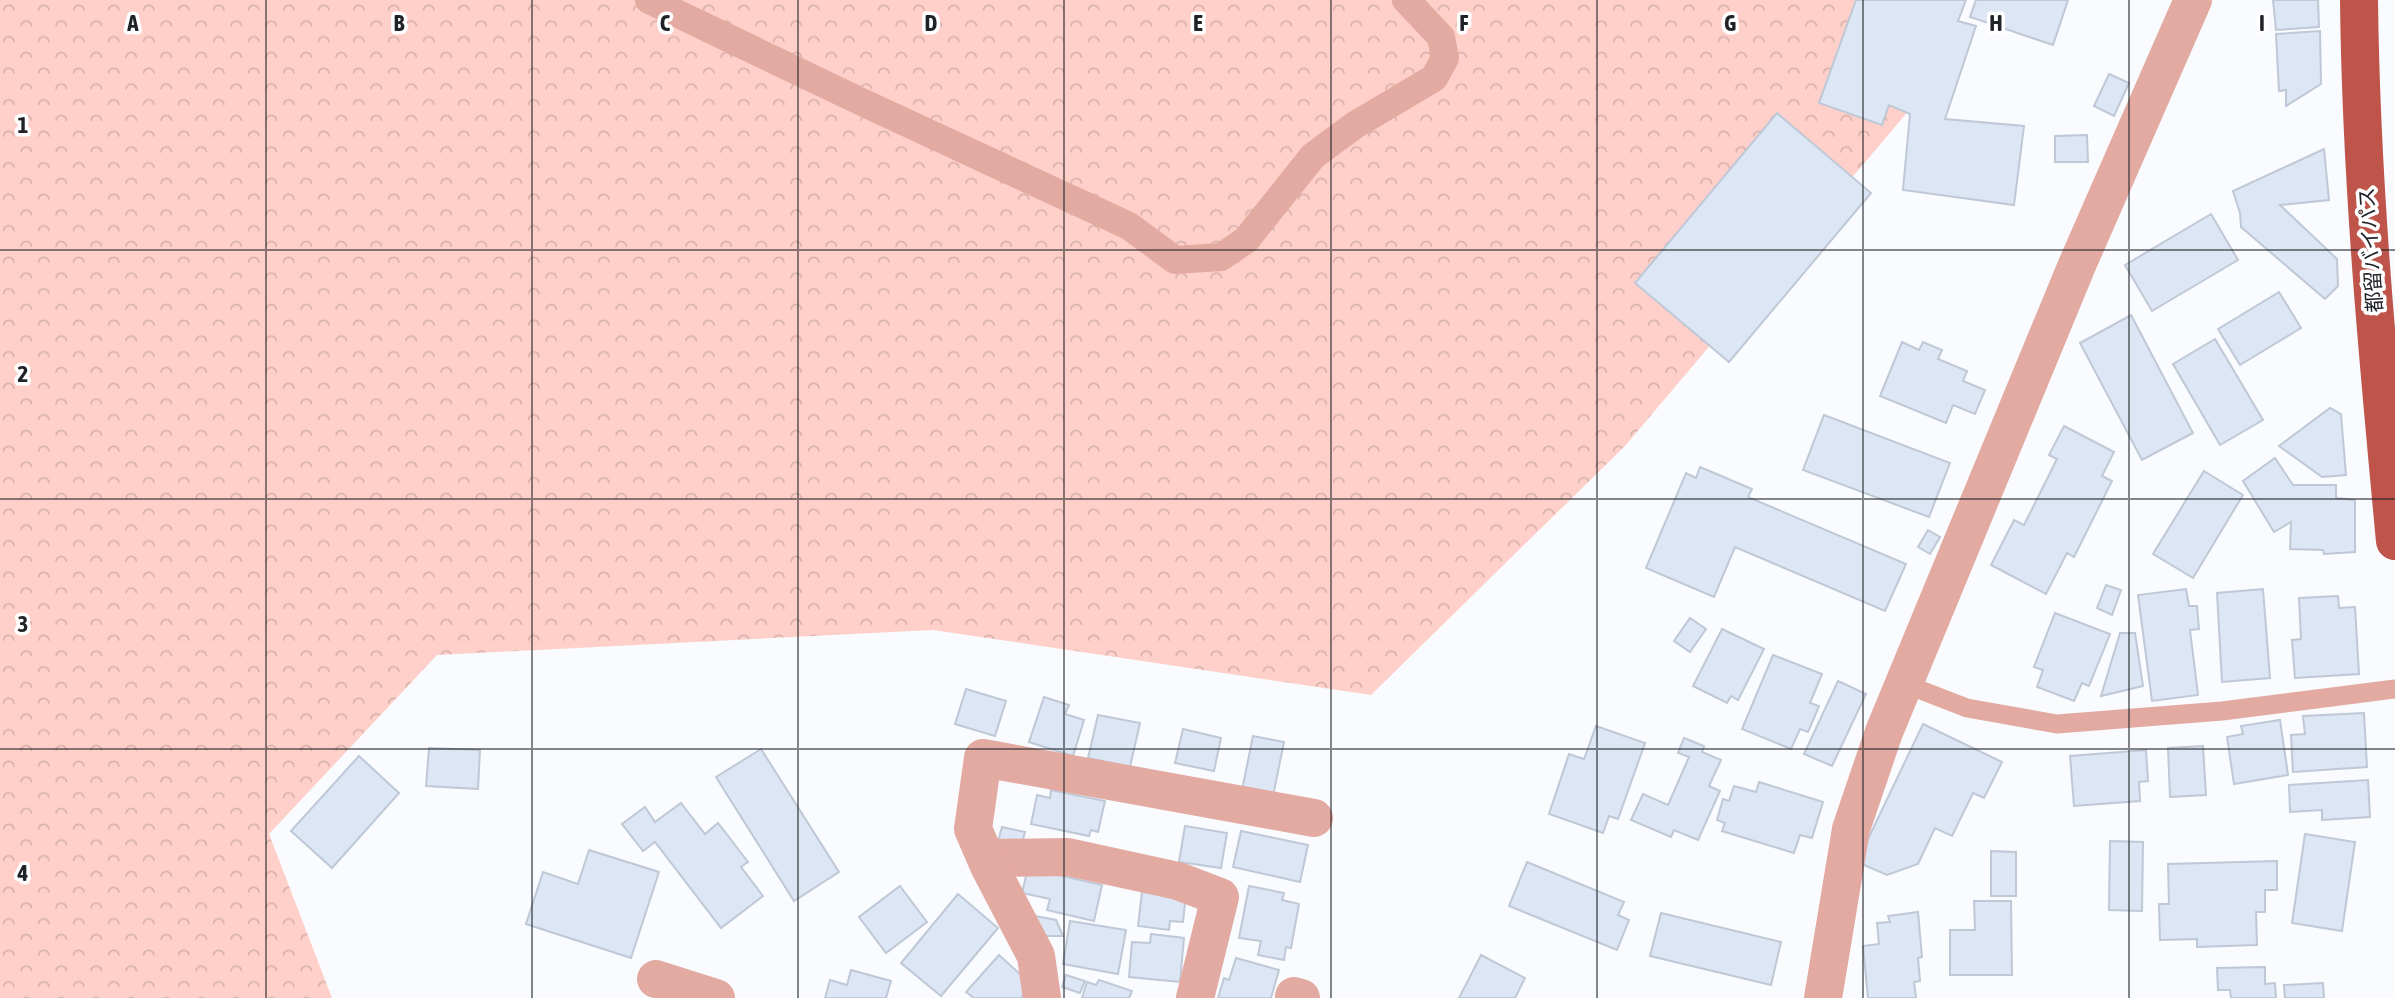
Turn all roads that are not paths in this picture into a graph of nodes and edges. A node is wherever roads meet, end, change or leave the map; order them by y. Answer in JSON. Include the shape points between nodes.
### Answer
{"nodes":[{"id":1,"x":649,"y":0,"type":"edge"},
{"id":2,"x":1406,"y":0,"type":"edge"},
{"id":3,"x":2193,"y":0,"type":"edge"},
{"id":4,"x":2359,"y":0,"type":"edge"},
{"id":5,"x":2395,"y":541,"type":"edge"},
{"id":6,"x":1905,"y":684,"type":"junction"},
{"id":7,"x":2395,"y":690,"type":"edge"},
{"id":8,"x":1314,"y":818,"type":"dead end"},
{"id":9,"x":986,"y":858,"type":"junction"},
{"id":10,"x":656,"y":979,"type":"dead end"},
{"id":11,"x":716,"y":998,"type":"edge"},
{"id":12,"x":1042,"y":998,"type":"edge"},
{"id":13,"x":1195,"y":998,"type":"edge"},
{"id":14,"x":1294,"y":998,"type":"edge"},
{"id":15,"x":1301,"y":998,"type":"edge"},
{"id":16,"x":1823,"y":998,"type":"edge"}],
"edges":[{"from":1,"to":2,"type":"street","via":[[1129,226],[1175,260],[1221,257],[1246,240],[1313,156],[1434,78],[1445,58],[1441,37]]},
{"from":3,"to":6,"type":"street","via":[[2077,265]]},
{"from":4,"to":5,"type":"highway","name":"都留バイパス","via":[[2361,121]]},
{"from":6,"to":7,"type":"lane","via":[[1967,708],[2057,724],[2222,711]]},
{"from":6,"to":16,"type":"street","via":[[1850,829]]},
{"from":8,"to":9,"type":"street","via":[[983,758],[973,829]]},
{"from":9,"to":12,"type":"street","via":[[1036,956]]},
{"from":9,"to":13,"type":"street","via":[[1068,857],[1178,881],[1220,897]]},
{"from":10,"to":11,"type":"street"},
{"from":14,"to":15,"type":"street"}]}
